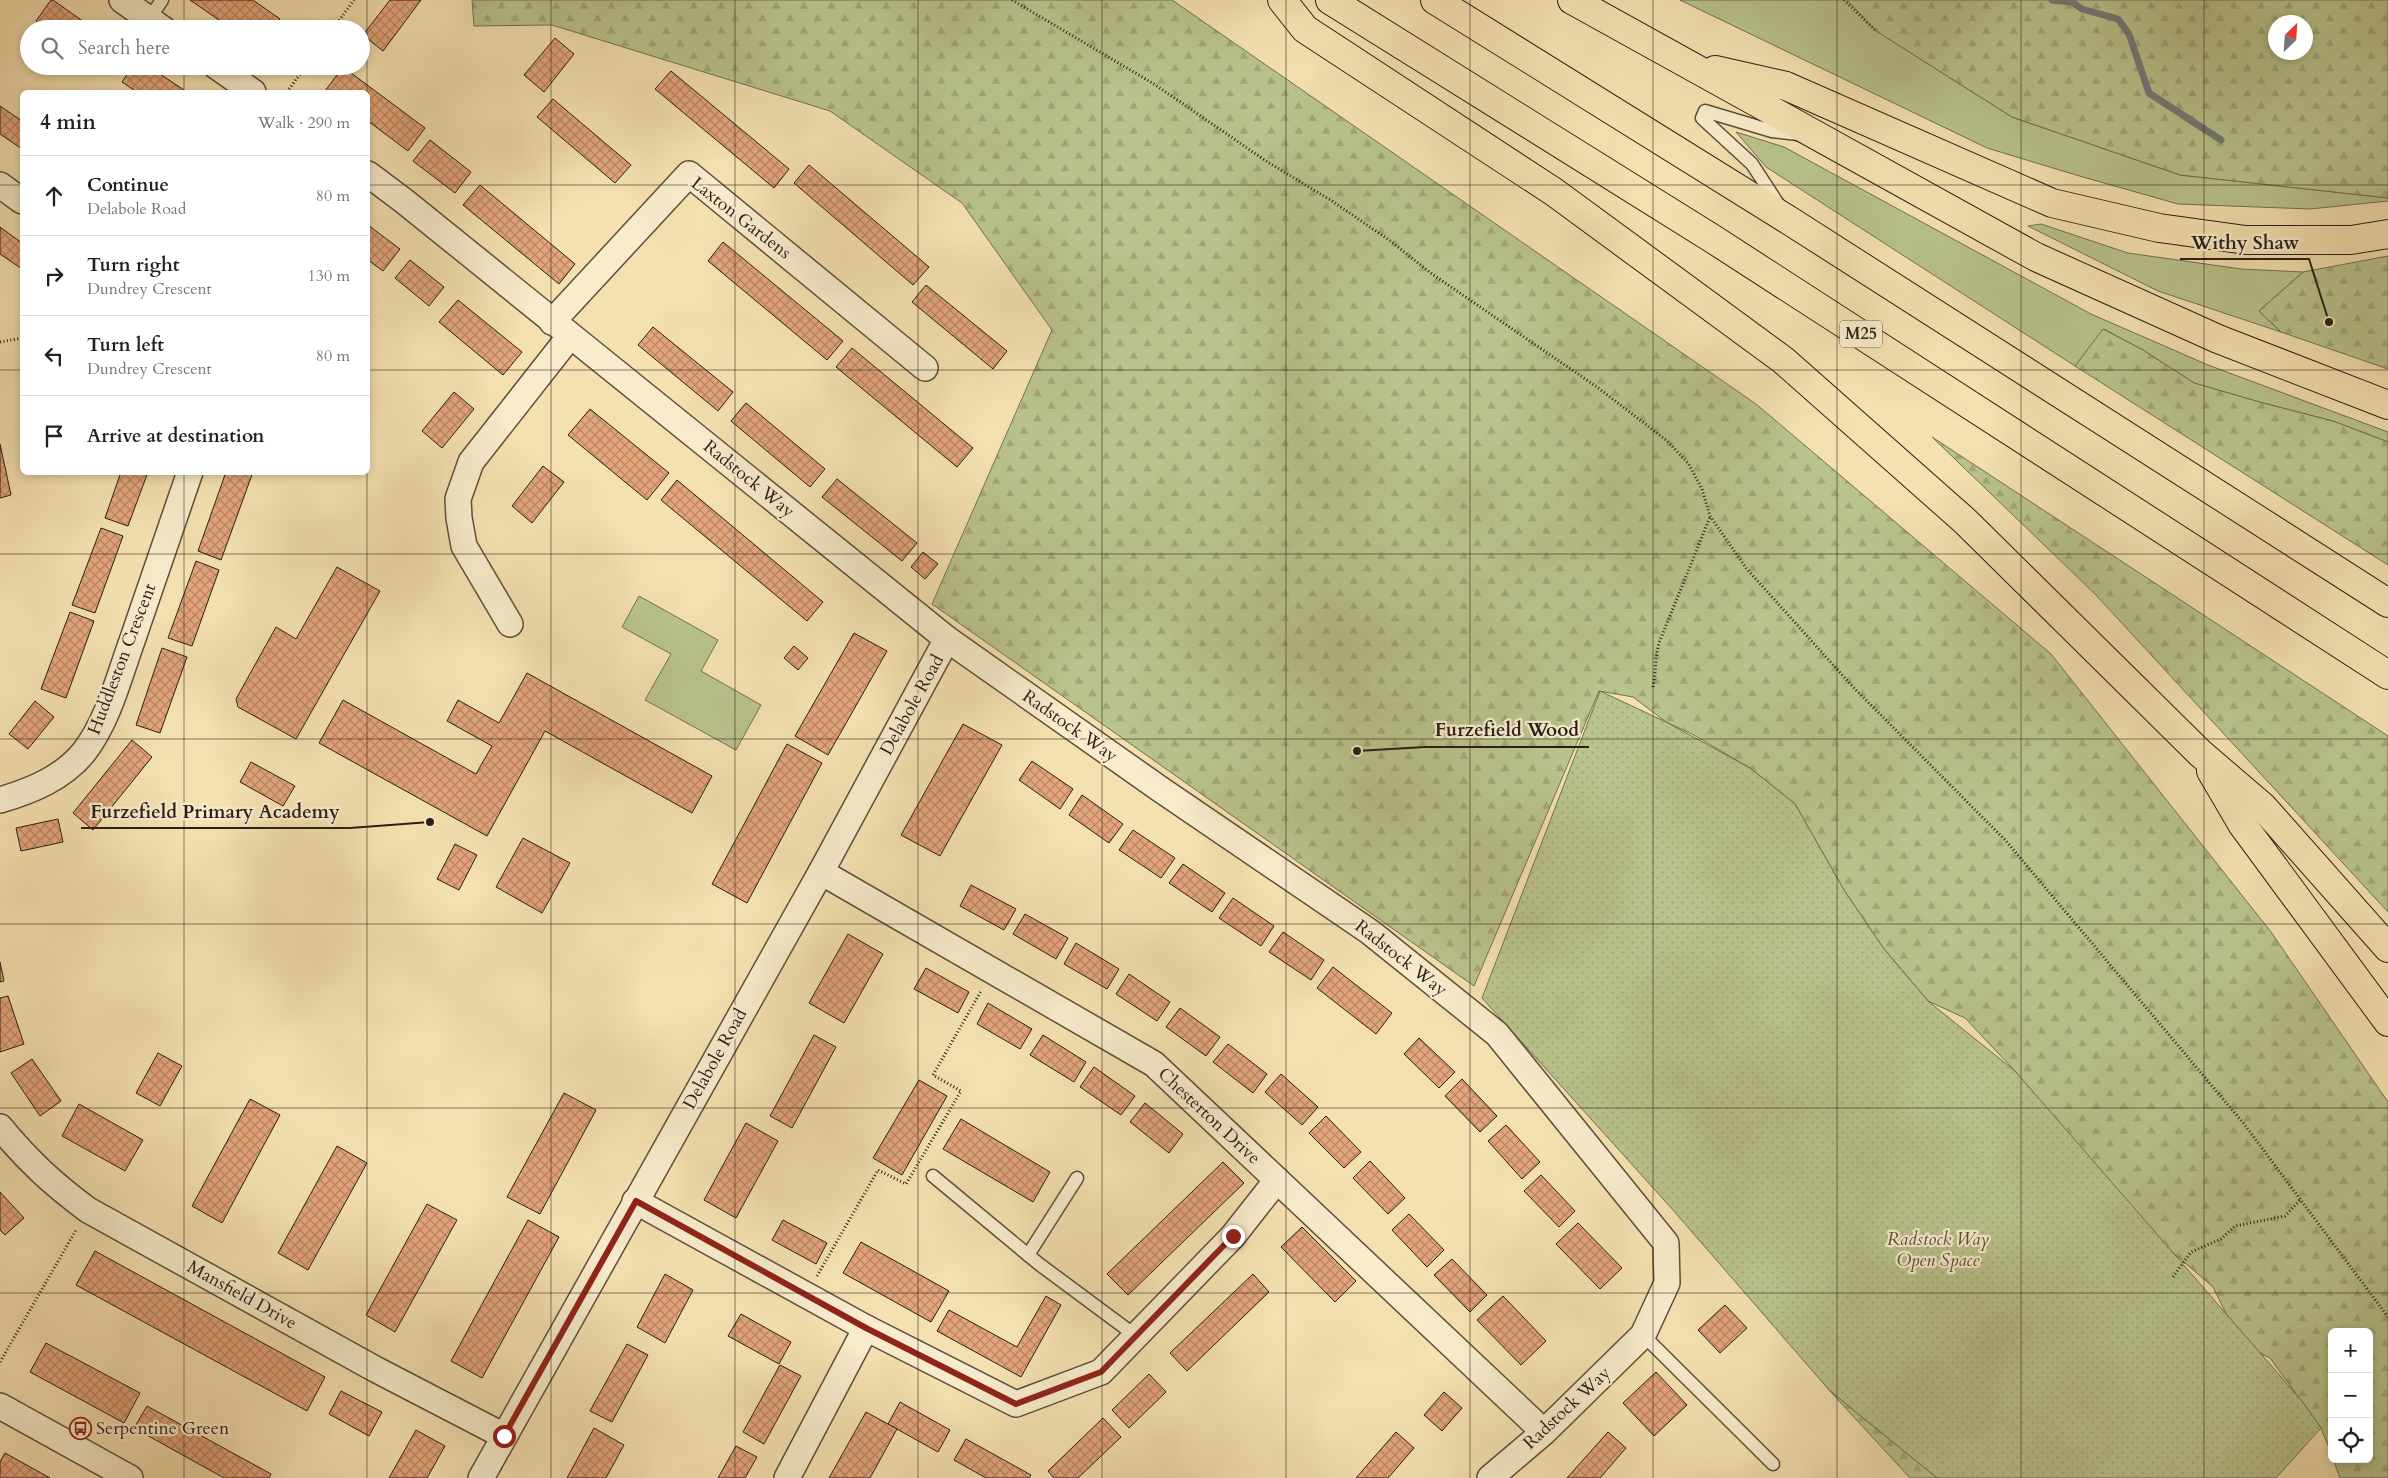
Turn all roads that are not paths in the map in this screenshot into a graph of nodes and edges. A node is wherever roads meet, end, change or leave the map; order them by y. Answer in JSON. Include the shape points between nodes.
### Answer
{"nodes":[{"id":1,"x":122,"y":0,"type":"edge"},
{"id":2,"x":1282,"y":0,"type":"edge"},
{"id":3,"x":1330,"y":0,"type":"edge"},
{"id":4,"x":1434,"y":0,"type":"edge"},
{"id":5,"x":1572,"y":0,"type":"edge"},
{"id":6,"x":158,"y":16,"type":"edge"},
{"id":7,"x":1682,"y":62,"type":"junction"},
{"id":8,"x":229,"y":75,"type":"edge"},
{"id":9,"x":250,"y":90,"type":"edge"},
{"id":10,"x":1816,"y":136,"type":"junction"},
{"id":11,"x":370,"y":176,"type":"edge"},
{"id":12,"x":0,"y":185,"type":"edge"},
{"id":13,"x":20,"y":200,"type":"edge"},
{"id":14,"x":1790,"y":221,"type":"junction"},
{"id":15,"x":2388,"y":234,"type":"edge"},
{"id":16,"x":561,"y":329,"type":"junction"},
{"id":17,"x":925,"y":368,"type":"dead end"},
{"id":18,"x":2388,"y":405,"type":"edge"},
{"id":19,"x":189,"y":475,"type":"edge"},
{"id":20,"x":2388,"y":603,"type":"edge"},
{"id":21,"x":510,"y":624,"type":"dead end"},
{"id":22,"x":947,"y":639,"type":"junction"},
{"id":23,"x":2388,"y":675,"type":"edge"},
{"id":24,"x":2200,"y":752,"type":"junction"},
{"id":25,"x":0,"y":800,"type":"edge"},
{"id":26,"x":821,"y":872,"type":"junction"},
{"id":27,"x":2388,"y":948,"type":"edge"},
{"id":28,"x":2388,"y":1022,"type":"edge"},
{"id":29,"x":0,"y":1127,"type":"edge"},
{"id":30,"x":933,"y":1176,"type":"dead end"},
{"id":31,"x":1077,"y":1178,"type":"dead end"},
{"id":32,"x":1277,"y":1180,"type":"junction"},
{"id":33,"x":636,"y":1201,"type":"junction"},
{"id":34,"x":1028,"y":1255,"type":"junction"},
{"id":35,"x":866,"y":1328,"type":"junction"},
{"id":36,"x":1643,"y":1335,"type":"junction"},
{"id":37,"x":1136,"y":1336,"type":"junction"},
{"id":38,"x":0,"y":1406,"type":"edge"},
{"id":39,"x":1544,"y":1432,"type":"junction"},
{"id":40,"x":504,"y":1436,"type":"junction"},
{"id":41,"x":1773,"y":1464,"type":"dead end"},
{"id":42,"x":130,"y":1478,"type":"edge"},
{"id":43,"x":481,"y":1478,"type":"edge"},
{"id":44,"x":787,"y":1478,"type":"edge"},
{"id":45,"x":1490,"y":1478,"type":"edge"}],
"edges":[{"from":1,"to":6,"type":"street"},
{"from":2,"to":24,"type":"highway","via":[[1305,29],[1554,192],[1783,360],[1965,521]]},
{"from":3,"to":23,"type":"highway","number":"M25","via":[[1721,244]]},
{"from":4,"to":14,"type":"highway"},
{"from":5,"to":7,"type":"highway"},
{"from":7,"to":10,"type":"highway"},
{"from":7,"to":15,"type":"highway","via":[[1786,86],[2052,203],[2159,228],[2246,240],[2351,240]]},
{"from":8,"to":9,"type":"street"},
{"from":10,"to":14,"type":"lane","via":[[1772,131],[1705,111],[1702,118],[1752,164]]},
{"from":10,"to":18,"type":"highway","via":[[2036,257],[2218,339]]},
{"from":11,"to":16,"type":"street","name":"Radstock Way"},
{"from":12,"to":13,"type":"street"},
{"from":14,"to":20,"type":"highway"},
{"from":16,"to":17,"type":"street","name":"Laxton Gardens","via":[[689,174]]},
{"from":16,"to":21,"type":"street","via":[[471,462],[458,499],[464,546]]},
{"from":16,"to":22,"type":"street","name":"Radstock Way"},
{"from":19,"to":25,"type":"street","name":"Huddleston Crescent","via":[[119,678],[94,736],[84,752],[65,770],[35,788]]},
{"from":22,"to":26,"type":"street","name":"Delabole Road"},
{"from":22,"to":36,"type":"street","name":"Radstock Way","via":[[1370,932],[1497,1034],[1666,1243],[1667,1283]]},
{"from":24,"to":27,"type":"highway","via":[[2263,807]]},
{"from":24,"to":28,"type":"highway","via":[[2242,824]]},
{"from":26,"to":32,"type":"street","name":"Chesterton Drive","via":[[1154,1064]]},
{"from":26,"to":33,"type":"street","name":"Delabole Road"},
{"from":29,"to":40,"type":"street","name":"Mansfield Drive","via":[[52,1183],[88,1210],[375,1369]]},
{"from":30,"to":34,"type":"lane"},
{"from":31,"to":34,"type":"lane"},
{"from":32,"to":37,"type":"street","via":[[1233,1236]]},
{"from":32,"to":39,"type":"street","name":"Chesterton Drive"},
{"from":33,"to":35,"type":"street"},
{"from":33,"to":40,"type":"street","name":"Delabole Road"},
{"from":34,"to":37,"type":"lane"},
{"from":35,"to":37,"type":"street","via":[[1016,1404],[1101,1372]]},
{"from":35,"to":44,"type":"street"},
{"from":36,"to":39,"type":"street","name":"Radstock Way"},
{"from":36,"to":41,"type":"lane"},
{"from":38,"to":42,"type":"street"},
{"from":39,"to":45,"type":"street","name":"Radstock Way"},
{"from":40,"to":43,"type":"street","name":"Delabole Road"}]}
